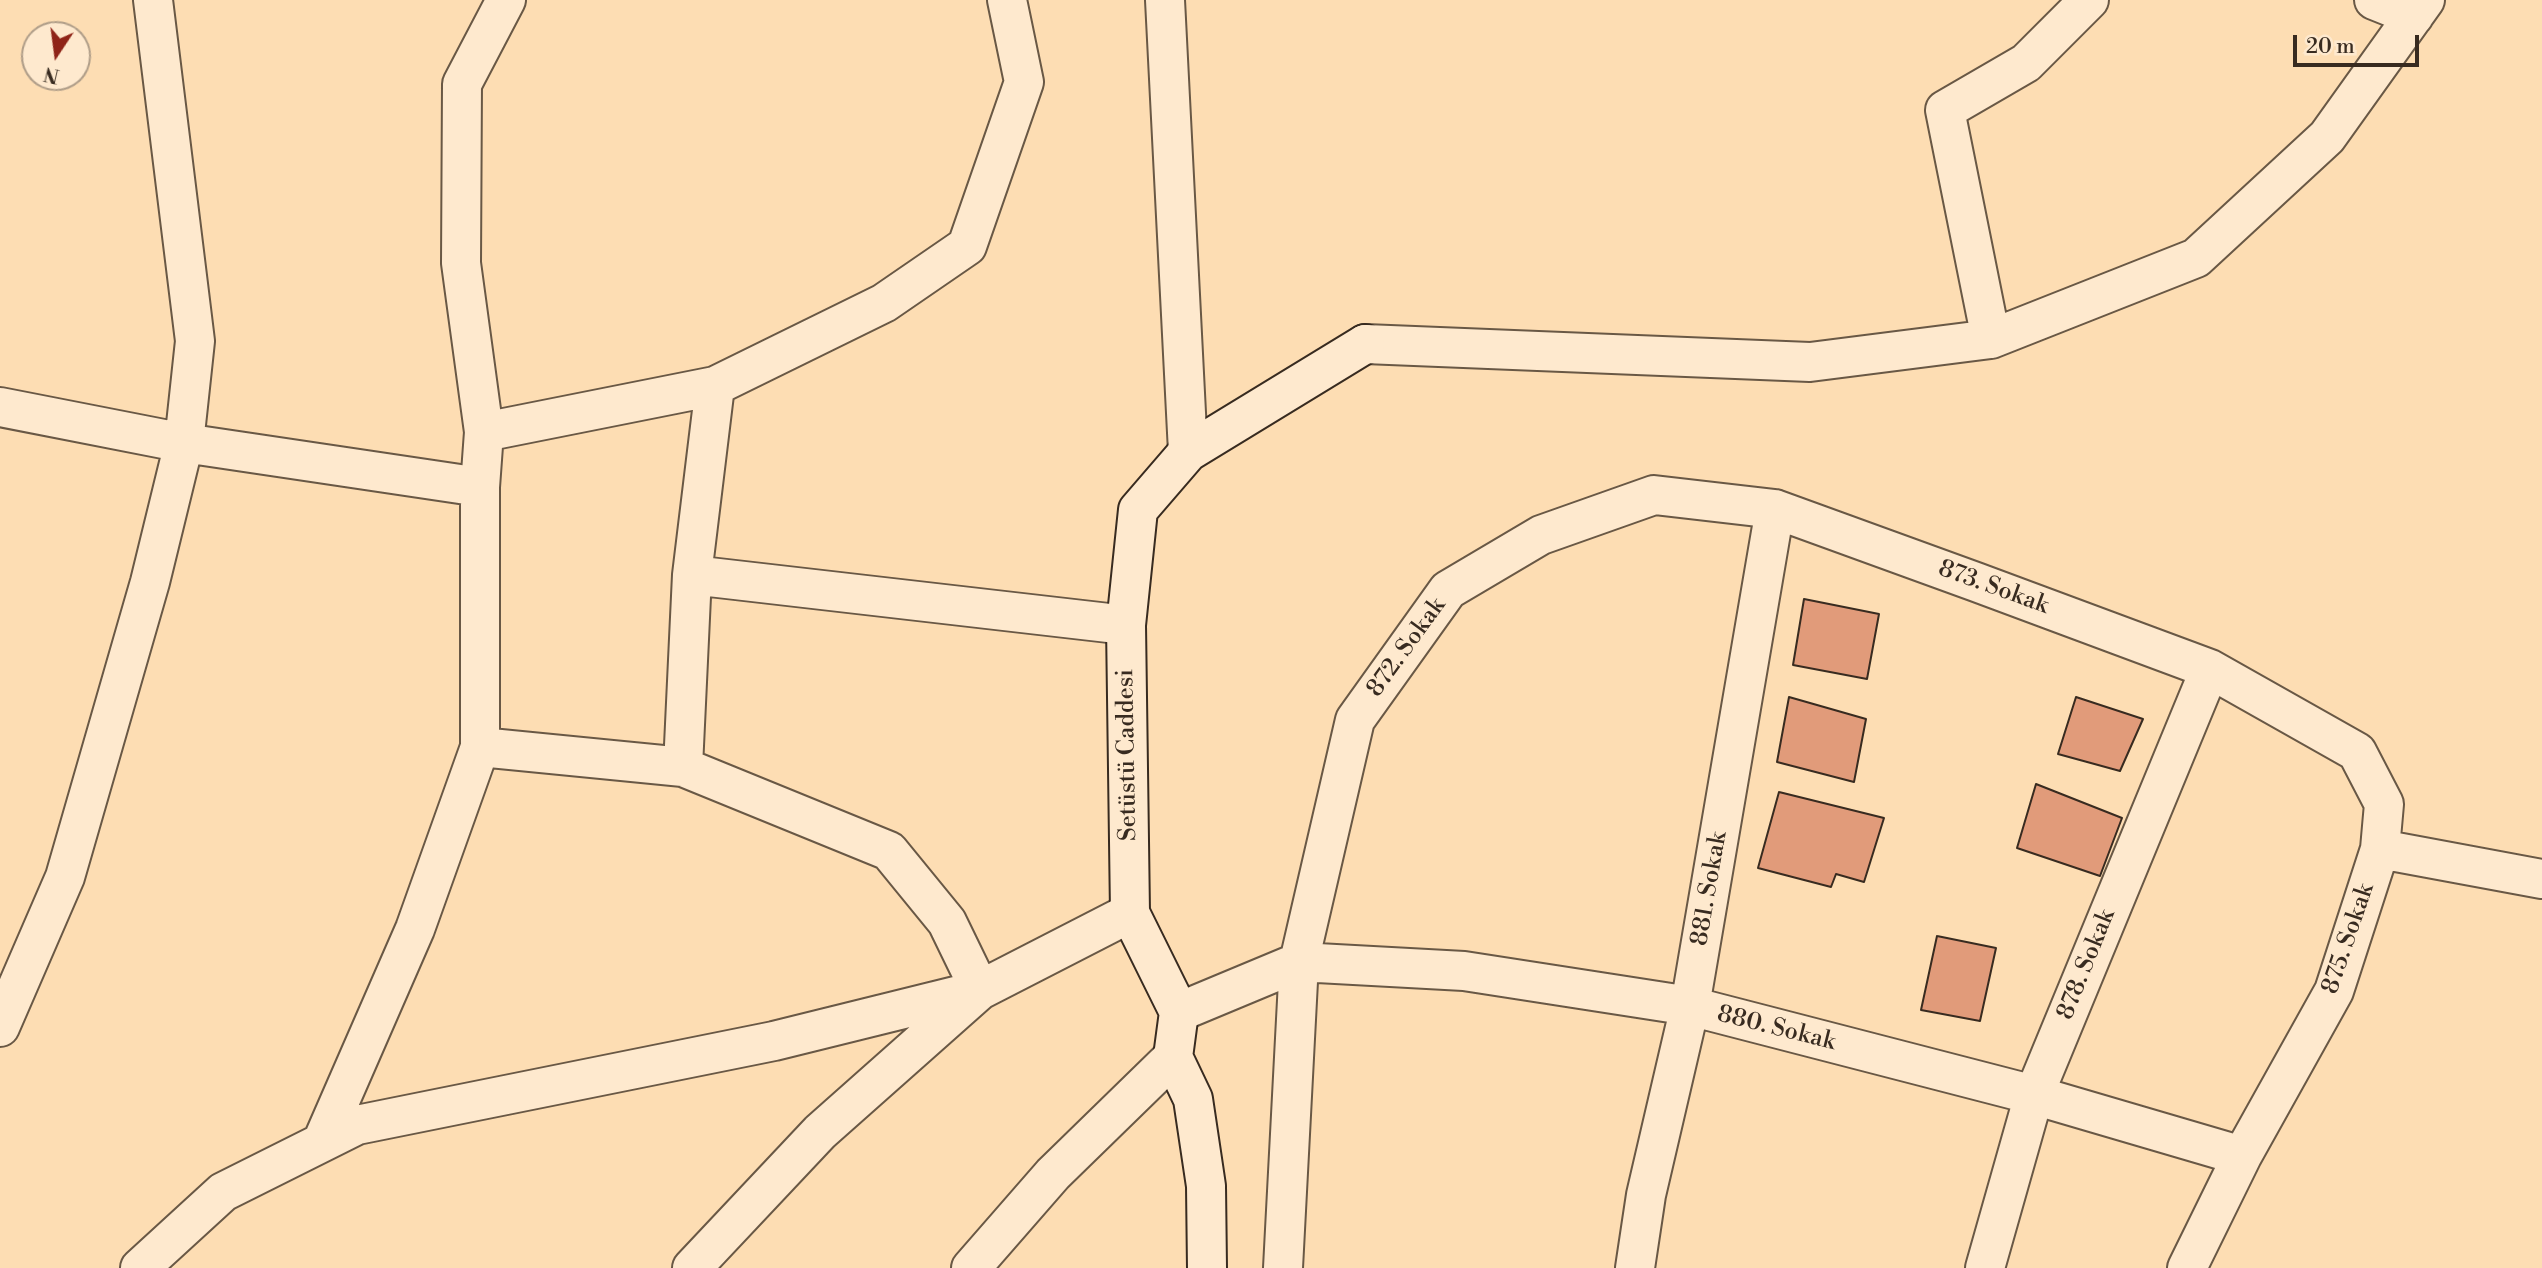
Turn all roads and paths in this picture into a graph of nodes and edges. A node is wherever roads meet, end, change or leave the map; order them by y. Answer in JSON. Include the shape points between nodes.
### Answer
{"nodes":[{"id":1,"x":153,"y":0,"type":"edge"},
{"id":2,"x":506,"y":0,"type":"edge"},
{"id":3,"x":1007,"y":0,"type":"edge"},
{"id":4,"x":1165,"y":0,"type":"edge"},
{"id":5,"x":2089,"y":0,"type":"edge"},
{"id":6,"x":2374,"y":0,"type":"edge"},
{"id":7,"x":2419,"y":8,"type":"edge"},
{"id":8,"x":1991,"y":340,"type":"junction"},
{"id":9,"x":715,"y":386,"type":"junction"},
{"id":10,"x":0,"y":407,"type":"edge"},
{"id":11,"x":484,"y":432,"type":"junction"},
{"id":12,"x":184,"y":443,"type":"junction"},
{"id":13,"x":1188,"y":452,"type":"junction"},
{"id":14,"x":480,"y":487,"type":"junction"},
{"id":15,"x":1775,"y":509,"type":"junction"},
{"id":16,"x":692,"y":575,"type":"junction"},
{"id":17,"x":1126,"y":625,"type":"junction"},
{"id":18,"x":2210,"y":669,"type":"junction"},
{"id":19,"x":480,"y":747,"type":"junction"},
{"id":20,"x":683,"y":767,"type":"junction"},
{"id":21,"x":2380,"y":849,"type":"junction"},
{"id":22,"x":2542,"y":878,"type":"edge"},
{"id":23,"x":1130,"y":914,"type":"junction"},
{"id":24,"x":1300,"y":962,"type":"junction"},
{"id":25,"x":980,"y":990,"type":"junction"},
{"id":26,"x":1690,"y":1006,"type":"junction"},
{"id":27,"x":1179,"y":1012,"type":"junction"},
{"id":28,"x":0,"y":1027,"type":"edge"},
{"id":29,"x":1173,"y":1057,"type":"junction"},
{"id":30,"x":2034,"y":1095,"type":"junction"},
{"id":31,"x":322,"y":1142,"type":"junction"},
{"id":32,"x":2242,"y":1156,"type":"junction"},
{"id":33,"x":140,"y":1268,"type":"edge"},
{"id":34,"x":692,"y":1268,"type":"edge"},
{"id":35,"x":971,"y":1268,"type":"edge"},
{"id":36,"x":1206,"y":1268,"type":"edge"},
{"id":37,"x":1283,"y":1268,"type":"edge"},
{"id":38,"x":1635,"y":1268,"type":"edge"},
{"id":39,"x":1985,"y":1268,"type":"edge"},
{"id":40,"x":2187,"y":1268,"type":"edge"}],
"edges":[{"from":1,"to":12,"type":"street","via":[[195,341]]},
{"from":2,"to":11,"type":"street","via":[[462,84],[461,263]]},
{"from":3,"to":9,"type":"street","via":[[1024,82],[967,246],[884,303]]},
{"from":4,"to":13,"type":"street"},
{"from":5,"to":8,"type":"street","via":[[2026,63],[1945,110]]},
{"from":6,"to":7,"type":"street"},
{"from":7,"to":8,"type":"street","via":[[2327,136],[2196,258]]},
{"from":8,"to":13,"type":"street","name":"Setüstü Caddesi","via":[[1810,362],[1365,344]]},
{"from":9,"to":11,"type":"street"},
{"from":9,"to":16,"type":"street"},
{"from":10,"to":12,"type":"street"},
{"from":11,"to":14,"type":"street"},
{"from":12,"to":14,"type":"street"},
{"from":12,"to":28,"type":"street","via":[[150,582],[65,877]]},
{"from":13,"to":17,"type":"street","name":"Setüstü Caddesi","via":[[1138,510]]},
{"from":14,"to":19,"type":"street"},
{"from":15,"to":18,"type":"street","name":"873. Sokak"},
{"from":15,"to":24,"type":"street","name":"872. Sokak","via":[[1654,495],[1541,535],[1448,590],[1355,720]]},
{"from":15,"to":26,"type":"street","name":"881. Sokak"},
{"from":16,"to":17,"type":"street"},
{"from":16,"to":20,"type":"street"},
{"from":17,"to":23,"type":"street","name":"Setüstü Caddesi"},
{"from":18,"to":21,"type":"street","name":"875. Sokak","via":[[2357,751],[2384,804]]},
{"from":18,"to":30,"type":"street","name":"878. Sokak"},
{"from":19,"to":20,"type":"street"},
{"from":19,"to":31,"type":"street","via":[[415,929]]},
{"from":20,"to":25,"type":"street","via":[[889,851],[947,922]]},
{"from":21,"to":22,"type":"street"},
{"from":21,"to":32,"type":"street","name":"875. Sokak","via":[[2334,991]]},
{"from":23,"to":25,"type":"street"},
{"from":23,"to":27,"type":"street","name":"Setüstü Caddesi"},
{"from":24,"to":26,"type":"street","name":"880. Sokak","via":[[1464,971]]},
{"from":24,"to":27,"type":"street"},
{"from":24,"to":37,"type":"street","name":"872. Sokak"},
{"from":25,"to":31,"type":"street","via":[[774,1041],[357,1125]]},
{"from":25,"to":34,"type":"street","via":[[820,1132]]},
{"from":26,"to":30,"type":"street","name":"880. Sokak"},
{"from":26,"to":38,"type":"street","name":"881. Sokak","via":[[1646,1195]]},
{"from":27,"to":29,"type":"street"},
{"from":29,"to":35,"type":"street","via":[[1053,1174]]},
{"from":29,"to":36,"type":"street","via":[[1193,1099],[1206,1185]]},
{"from":30,"to":32,"type":"street","name":"880. Sokak"},
{"from":30,"to":39,"type":"street","name":"878. Sokak"},
{"from":31,"to":33,"type":"street","via":[[223,1192]]},
{"from":32,"to":40,"type":"street","name":"875. Sokak"}]}
